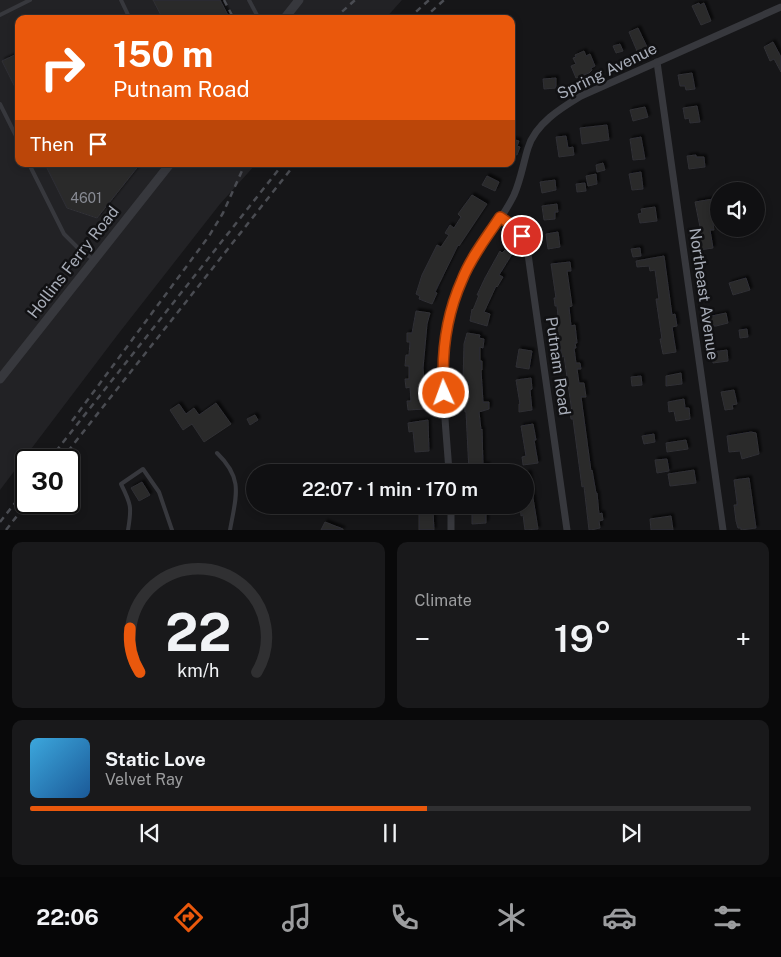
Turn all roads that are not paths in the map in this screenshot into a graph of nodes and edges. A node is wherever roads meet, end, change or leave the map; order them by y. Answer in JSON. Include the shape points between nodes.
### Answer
{"nodes":[{"id":1,"x":30,"y":0,"type":"edge"},
{"id":2,"x":121,"y":0,"type":"edge"},
{"id":3,"x":249,"y":0,"type":"edge"},
{"id":4,"x":299,"y":0,"type":"edge"},
{"id":5,"x":781,"y":7,"type":"edge"},
{"id":6,"x":0,"y":15,"type":"edge"},
{"id":7,"x":128,"y":15,"type":"edge"},
{"id":8,"x":257,"y":15,"type":"edge"},
{"id":9,"x":287,"y":15,"type":"edge"},
{"id":10,"x":657,"y":62,"type":"junction"},
{"id":11,"x":0,"y":104,"type":"edge"},
{"id":12,"x":15,"y":134,"type":"edge"},
{"id":13,"x":30,"y":167,"type":"edge"},
{"id":14,"x":168,"y":167,"type":"edge"},
{"id":15,"x":500,"y":217,"type":"junction"},
{"id":16,"x":94,"y":260,"type":"junction"},
{"id":17,"x":0,"y":379,"type":"edge"},
{"id":18,"x":217,"y":453,"type":"dead end"},
{"id":19,"x":448,"y":464,"type":"edge"},
{"id":20,"x":451,"y":514,"type":"edge"},
{"id":21,"x":128,"y":530,"type":"edge"},
{"id":22,"x":172,"y":530,"type":"edge"},
{"id":23,"x":230,"y":530,"type":"edge"},
{"id":24,"x":451,"y":530,"type":"edge"},
{"id":25,"x":567,"y":530,"type":"edge"},
{"id":26,"x":723,"y":530,"type":"edge"}],
"edges":[{"from":1,"to":6,"type":"lane"},
{"from":2,"to":7,"type":"lane"},
{"from":3,"to":8,"type":"lane"},
{"from":4,"to":9,"type":"street"},
{"from":5,"to":10,"type":"street","name":"Spring Avenue"},
{"from":10,"to":15,"type":"street","name":"Spring Avenue","via":[[581,96],[548,119],[528,146],[521,179]]},
{"from":10,"to":26,"type":"street","name":"Northeast Avenue"},
{"from":11,"to":12,"type":"lane"},
{"from":13,"to":16,"type":"lane","via":[[64,234]]},
{"from":14,"to":16,"type":"street","name":"Hollins Ferry Road"},
{"from":15,"to":19,"type":"street","name":"Spring Avenue","via":[[462,280],[446,331],[442,374]]},
{"from":15,"to":25,"type":"street","name":"Putnam Road","via":[[516,228],[528,254]]},
{"from":16,"to":17,"type":"street","name":"Hollins Ferry Road"},
{"from":18,"to":23,"type":"lane","via":[[228,464],[237,488]]},
{"from":20,"to":24,"type":"street"},
{"from":21,"to":22,"type":"lane","via":[[131,509],[121,484],[143,469],[158,492]]}]}
